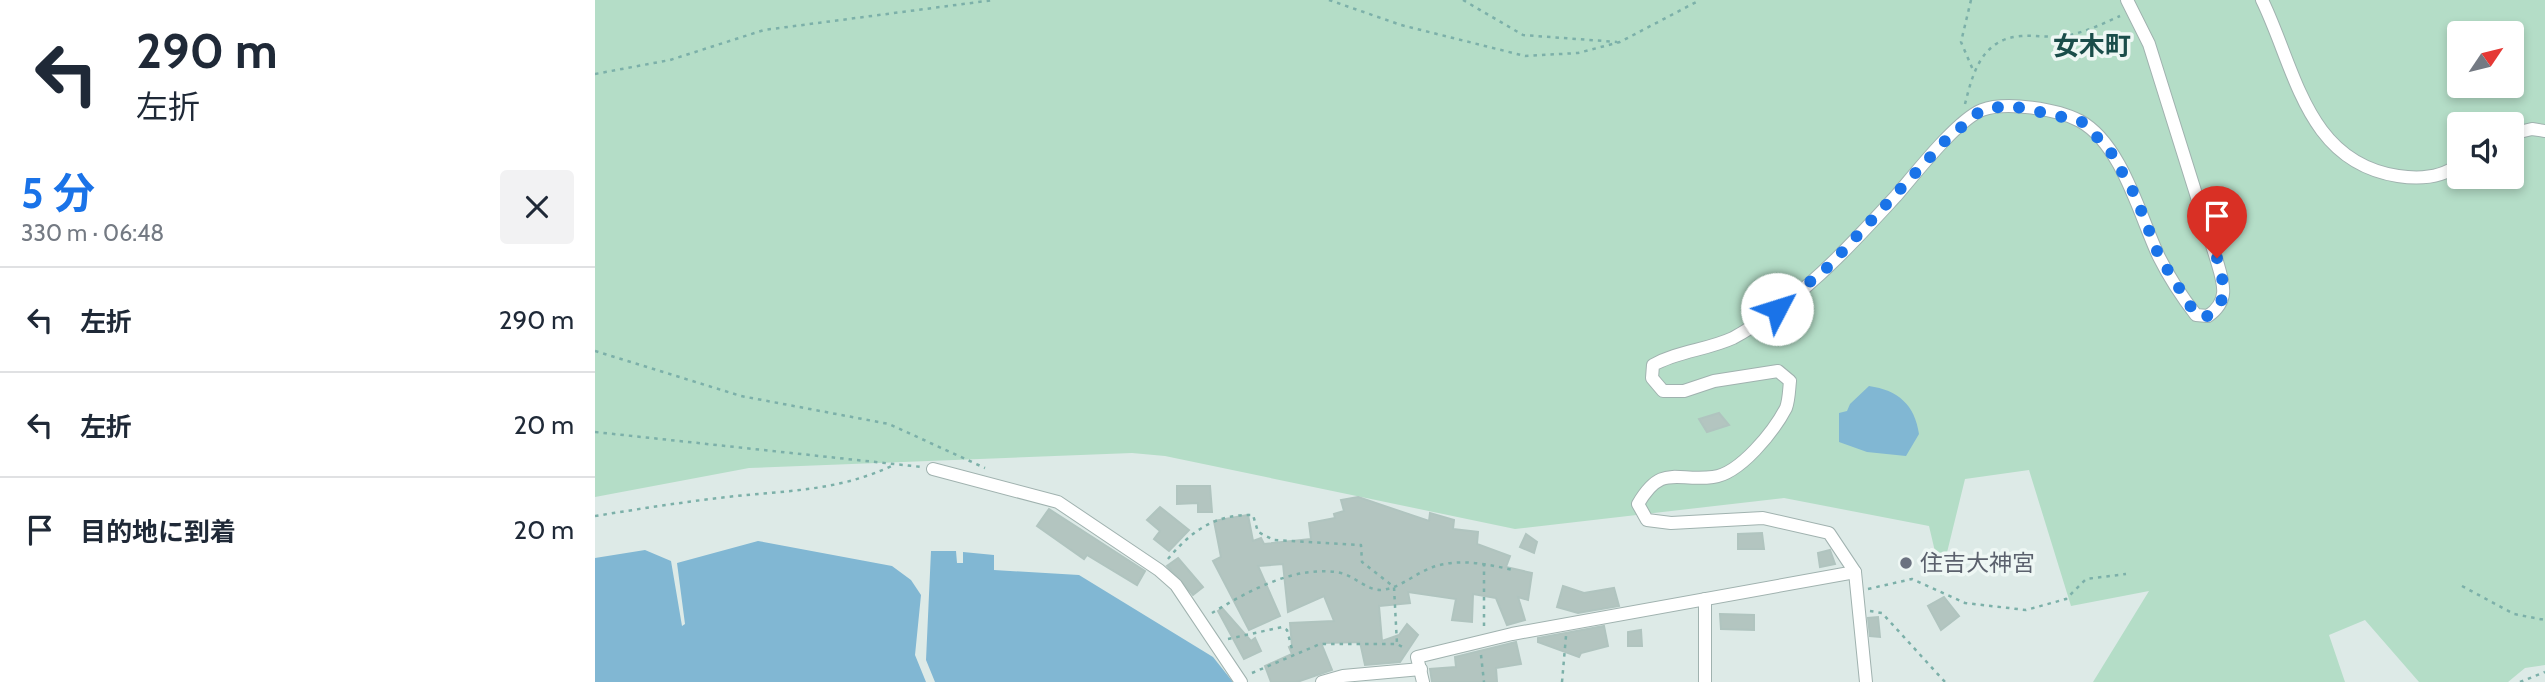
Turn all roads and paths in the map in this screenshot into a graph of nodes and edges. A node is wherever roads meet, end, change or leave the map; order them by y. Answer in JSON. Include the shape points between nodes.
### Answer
{"nodes":[{"id":1,"x":995,"y":0,"type":"edge"},
{"id":2,"x":1329,"y":0,"type":"edge"},
{"id":3,"x":1463,"y":0,"type":"edge"},
{"id":4,"x":1700,"y":0,"type":"edge"},
{"id":5,"x":1971,"y":0,"type":"edge"},
{"id":6,"x":2262,"y":0,"type":"edge"},
{"id":7,"x":2130,"y":6,"type":"edge"},
{"id":8,"x":1620,"y":42,"type":"junction"},
{"id":9,"x":1973,"y":70,"type":"junction"},
{"id":10,"x":595,"y":74,"type":"edge"},
{"id":11,"x":1964,"y":125,"type":"junction"},
{"id":12,"x":2524,"y":131,"type":"edge"},
{"id":13,"x":2545,"y":131,"type":"edge"},
{"id":14,"x":2447,"y":168,"type":"edge"},
{"id":15,"x":595,"y":351,"type":"edge"},
{"id":16,"x":595,"y":432,"type":"edge"},
{"id":17,"x":895,"y":464,"type":"junction"},
{"id":18,"x":985,"y":468,"type":"dead end"},
{"id":19,"x":933,"y":469,"type":"joint"},
{"id":20,"x":595,"y":516,"type":"edge"},
{"id":21,"x":1484,"y":563,"type":"junction"},
{"id":22,"x":1159,"y":570,"type":"junction"},
{"id":23,"x":1513,"y":570,"type":"dead end"},
{"id":24,"x":1855,"y":572,"type":"junction"},
{"id":25,"x":2126,"y":574,"type":"dead end"},
{"id":26,"x":2462,"y":586,"type":"dead end"},
{"id":27,"x":1394,"y":587,"type":"junction"},
{"id":28,"x":1858,"y":592,"type":"junction"},
{"id":29,"x":1705,"y":599,"type":"junction"},
{"id":30,"x":1860,"y":609,"type":"junction"},
{"id":31,"x":1200,"y":620,"type":"junction"},
{"id":32,"x":2545,"y":620,"type":"edge"},
{"id":33,"x":1567,"y":625,"type":"junction"},
{"id":34,"x":1482,"y":640,"type":"junction"},
{"id":35,"x":1215,"y":644,"type":"junction"},
{"id":36,"x":1397,"y":644,"type":"junction"},
{"id":37,"x":1293,"y":653,"type":"junction"},
{"id":38,"x":1420,"y":669,"type":"edge"},
{"id":39,"x":2545,"y":672,"type":"edge"},
{"id":40,"x":1240,"y":681,"type":"edge"},
{"id":41,"x":1322,"y":682,"type":"edge"},
{"id":42,"x":1484,"y":682,"type":"edge"},
{"id":43,"x":1562,"y":682,"type":"edge"},
{"id":44,"x":1705,"y":682,"type":"edge"},
{"id":45,"x":1866,"y":682,"type":"edge"},
{"id":46,"x":1945,"y":682,"type":"edge"},
{"id":47,"x":2520,"y":682,"type":"edge"}],
"edges":[{"from":1,"to":10,"type":"path","via":[[764,30],[670,60]]},
{"from":2,"to":8,"type":"path","via":[[1401,26],[1525,56],[1577,53]]},
{"from":3,"to":8,"type":"path","via":[[1523,34]]},
{"from":4,"to":8,"type":"path"},
{"from":5,"to":9,"type":"path","via":[[1961,42]]},
{"from":6,"to":14,"type":"street","via":[[2311,120],[2334,146],[2387,174],[2419,179]]},
{"from":7,"to":9,"type":"path","via":[[2088,30],[1997,42]]},
{"from":7,"to":11,"type":"street","via":[[2149,44],[2226,293],[2220,308],[2208,316],[2196,315],[2181,295],[2109,149],[2081,121],[2008,105],[1980,111]]},
{"from":9,"to":11,"type":"path"},
{"from":11,"to":24,"type":"street","via":[[1829,266],[1777,309],[1733,338],[1653,365],[1652,378],[1663,391],[1684,391],[1778,371],[1790,381],[1787,406],[1742,464],[1714,478],[1675,475],[1649,486],[1638,504],[1647,520],[1763,518],[1800,525],[1829,533]]},
{"from":12,"to":13,"type":"street"},
{"from":15,"to":18,"type":"path","via":[[741,396],[889,424]]},
{"from":16,"to":17,"type":"path"},
{"from":17,"to":19,"type":"path"},
{"from":17,"to":20,"type":"path","via":[[813,491],[729,497]]},
{"from":19,"to":22,"type":"street","via":[[1058,502]]},
{"from":21,"to":23,"type":"path"},
{"from":21,"to":27,"type":"path","via":[[1434,566]]},
{"from":21,"to":34,"type":"path"},
{"from":22,"to":27,"type":"path","via":[[1185,538],[1205,525],[1231,514],[1253,515],[1258,532],[1274,540],[1361,544],[1362,562]]},
{"from":22,"to":31,"type":"street","via":[[1177,585]]},
{"from":24,"to":28,"type":"street"},
{"from":24,"to":29,"type":"street"},
{"from":25,"to":28,"type":"path","via":[[2086,579],[2066,599],[2025,610],[1965,603],[1912,579]]},
{"from":26,"to":32,"type":"path","via":[[2514,614]]},
{"from":27,"to":31,"type":"path","via":[[1377,590],[1341,573],[1279,576]]},
{"from":27,"to":36,"type":"path"},
{"from":28,"to":30,"type":"street"},
{"from":29,"to":33,"type":"street"},
{"from":29,"to":44,"type":"street"},
{"from":30,"to":45,"type":"street"},
{"from":30,"to":46,"type":"path","via":[[1882,613]]},
{"from":31,"to":35,"type":"street"},
{"from":33,"to":34,"type":"street"},
{"from":33,"to":43,"type":"path"},
{"from":34,"to":38,"type":"street"},
{"from":34,"to":42,"type":"path"},
{"from":35,"to":37,"type":"path","via":[[1282,626]]},
{"from":35,"to":40,"type":"street"},
{"from":36,"to":37,"type":"path","via":[[1320,643]]},
{"from":36,"to":38,"type":"path"},
{"from":37,"to":40,"type":"path"},
{"from":38,"to":41,"type":"street"},
{"from":39,"to":47,"type":"path"}]}
